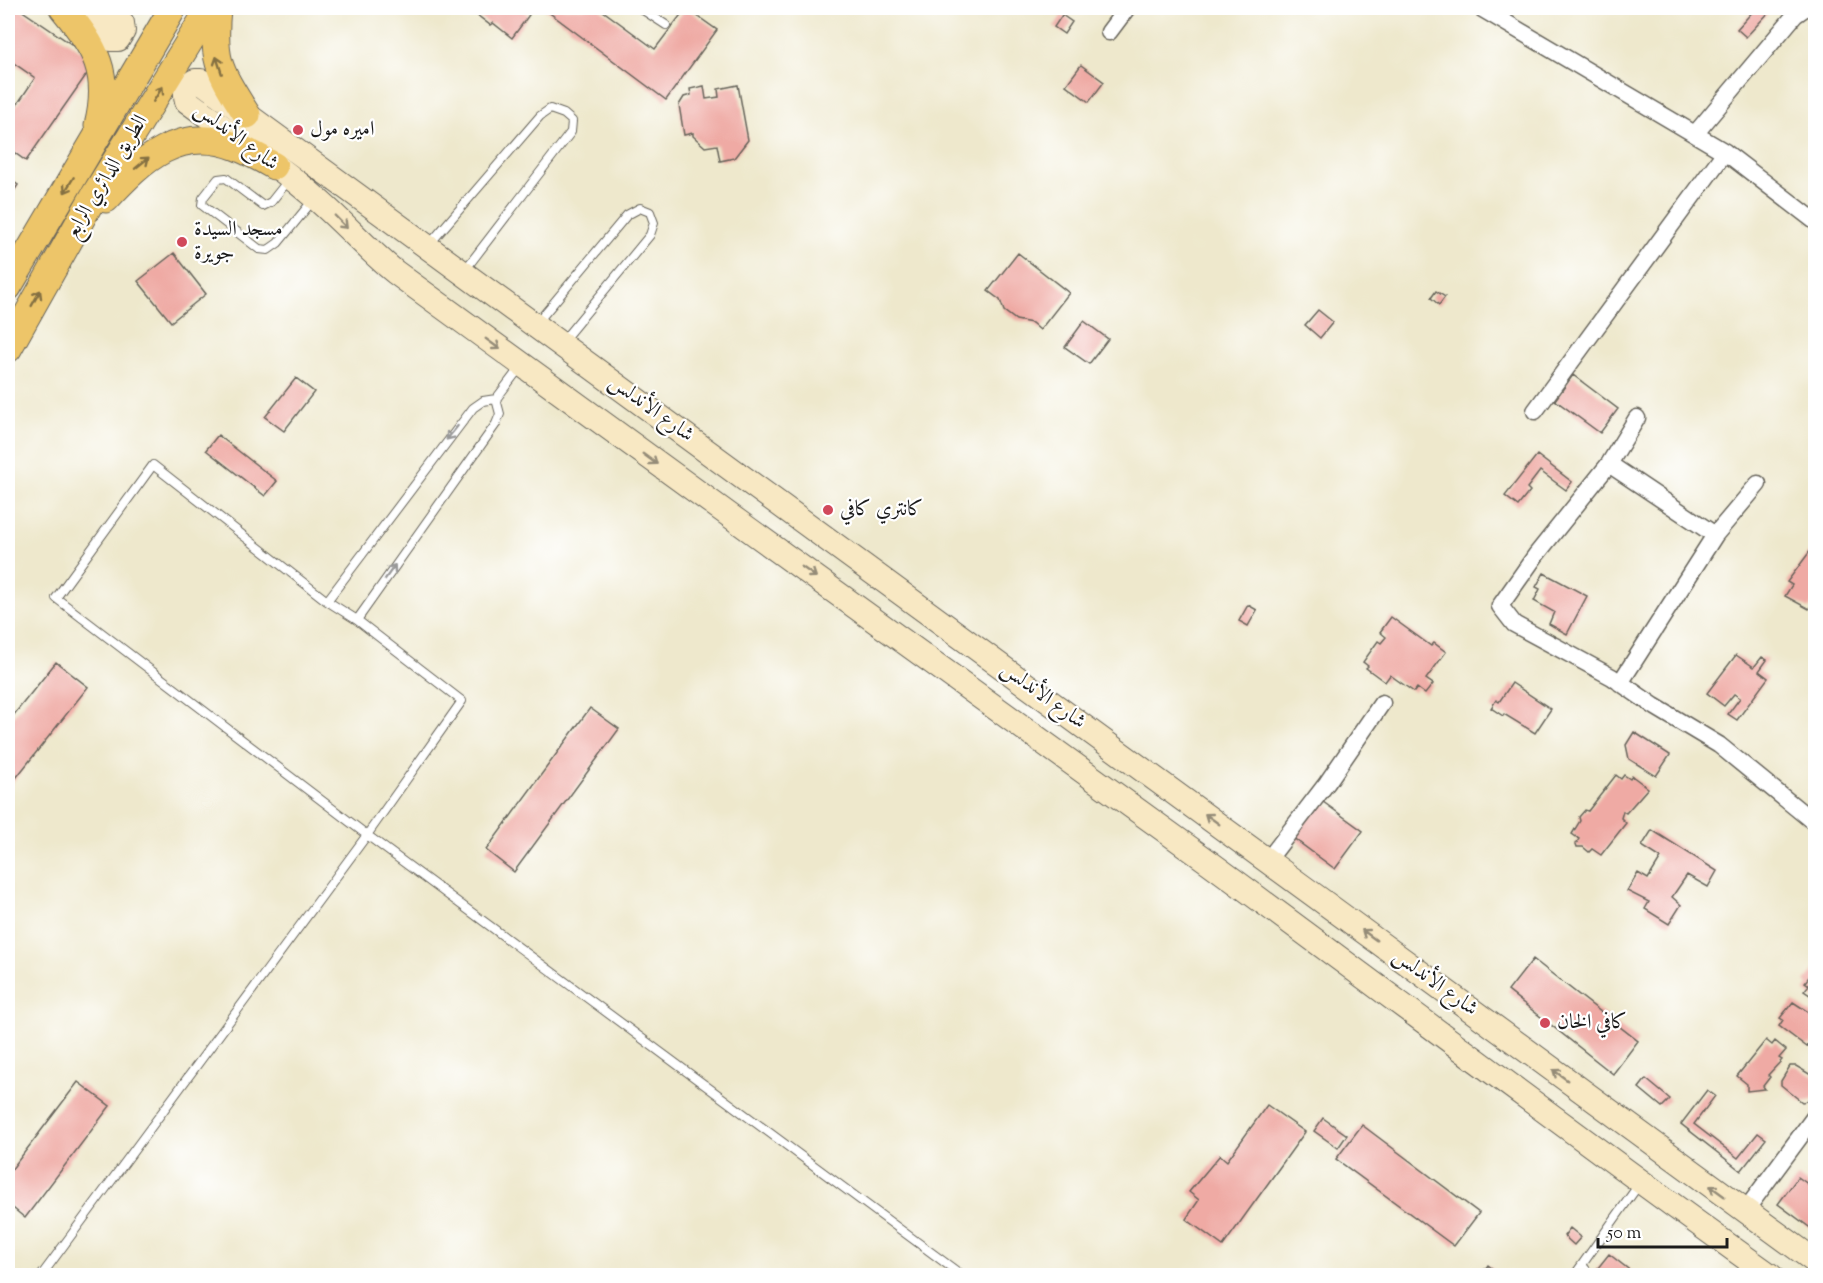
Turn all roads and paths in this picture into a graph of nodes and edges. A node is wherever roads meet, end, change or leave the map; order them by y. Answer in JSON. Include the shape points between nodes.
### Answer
{"nodes":[{"id":1,"x":64,"y":8,"type":"edge"},
{"id":2,"x":100,"y":8,"type":"edge"},
{"id":3,"x":173,"y":8,"type":"edge"},
{"id":4,"x":210,"y":8,"type":"edge"},
{"id":5,"x":217,"y":8,"type":"edge"},
{"id":6,"x":640,"y":8,"type":"edge"},
{"id":7,"x":1127,"y":8,"type":"edge"},
{"id":8,"x":1481,"y":8,"type":"edge"},
{"id":9,"x":1804,"y":8,"type":"edge"},
{"id":10,"x":666,"y":25,"type":"dead end"},
{"id":11,"x":1109,"y":32,"type":"dead end"},
{"id":12,"x":247,"y":115,"type":"junction"},
{"id":13,"x":1695,"y":134,"type":"junction"},
{"id":14,"x":94,"y":144,"type":"junction"},
{"id":15,"x":1725,"y":152,"type":"junction"},
{"id":16,"x":282,"y":172,"type":"junction"},
{"id":17,"x":315,"y":198,"type":"junction"},
{"id":18,"x":1815,"y":222,"type":"edge"},
{"id":19,"x":72,"y":234,"type":"junction"},
{"id":20,"x":428,"y":246,"type":"junction"},
{"id":21,"x":463,"y":272,"type":"junction"},
{"id":22,"x":8,"y":287,"type":"edge"},
{"id":23,"x":547,"y":334,"type":"junction"},
{"id":24,"x":8,"y":349,"type":"edge"},
{"id":25,"x":521,"y":365,"type":"junction"},
{"id":26,"x":496,"y":399,"type":"junction"},
{"id":27,"x":1535,"y":411,"type":"dead end"},
{"id":28,"x":1637,"y":418,"type":"dead end"},
{"id":29,"x":1609,"y":464,"type":"junction"},
{"id":30,"x":1758,"y":484,"type":"dead end"},
{"id":31,"x":1715,"y":535,"type":"junction"},
{"id":32,"x":327,"y":600,"type":"junction"},
{"id":33,"x":357,"y":620,"type":"junction"},
{"id":34,"x":1620,"y":682,"type":"junction"},
{"id":35,"x":1382,"y":703,"type":"dead end"},
{"id":36,"x":1815,"y":824,"type":"edge"},
{"id":37,"x":368,"y":835,"type":"junction"},
{"id":38,"x":1268,"y":860,"type":"junction"},
{"id":39,"x":1815,"y":1115,"type":"edge"},
{"id":40,"x":1641,"y":1182,"type":"junction"},
{"id":41,"x":1745,"y":1211,"type":"junction"},
{"id":42,"x":1815,"y":1262,"type":"edge"},
{"id":43,"x":1582,"y":1265,"type":"junction"},
{"id":44,"x":41,"y":1275,"type":"edge"},
{"id":45,"x":963,"y":1275,"type":"edge"},
{"id":46,"x":1574,"y":1275,"type":"edge"},
{"id":47,"x":1591,"y":1275,"type":"edge"},
{"id":48,"x":1771,"y":1275,"type":"edge"}],
"edges":[{"from":1,"to":2,"type":"main road","via":[[110,39],[118,39],[124,26]]},
{"from":1,"to":14,"type":"main road","via":[[91,45],[101,74],[104,104]]},
{"from":3,"to":14,"type":"main road","name":"الطريق الدائري الرابع"},
{"from":19,"to":4,"type":"main road","name":"الطريق الدائري الرابع","one_way":true},
{"from":12,"to":5,"type":"main road","one_way":true,"via":[[217,59]]},
{"from":6,"to":10,"type":"lane"},
{"from":7,"to":11,"type":"street"},
{"from":8,"to":13,"type":"street"},
{"from":9,"to":13,"type":"street"},
{"from":12,"to":16,"type":"main road","name":"شارع الأندلس","via":[[201,81],[188,86],[187,100]]},
{"from":12,"to":20,"type":"main road","name":"شارع الأندلس"},
{"from":13,"to":15,"type":"street"},
{"from":14,"to":22,"type":"main road","name":"الطريق الدائري الرابع","one_way":true},
{"from":15,"to":18,"type":"street"},
{"from":15,"to":27,"type":"street"},
{"from":16,"to":17,"type":"main road","name":"شارع الأندلس"},
{"from":16,"to":17,"type":"lane","via":[[271,202],[263,206],[226,178],[218,179],[202,205],[259,249],[268,250]]},
{"from":19,"to":16,"type":"main road","one_way":true,"via":[[140,164],[176,144],[196,140],[236,146]]},
{"from":17,"to":25,"type":"main road","name":"شارع الأندلس","one_way":true,"via":[[373,255]]},
{"from":24,"to":19,"type":"main road","name":"الطريق الدائري الرابع","one_way":true},
{"from":20,"to":21,"type":"main road","name":"شارع الأندلس"},
{"from":20,"to":21,"type":"lane","via":[[540,116],[550,109],[564,114],[572,121],[571,132]]},
{"from":21,"to":23,"type":"main road","name":"شارع الأندلس"},
{"from":23,"to":23,"type":"lane","via":[[650,235],[654,223],[650,213],[640,208],[627,215]]},
{"from":23,"to":25,"type":"main road"},
{"from":38,"to":23,"type":"main road","name":"شارع الأندلس","one_way":true},
{"from":25,"to":26,"type":"lane"},
{"from":25,"to":40,"type":"main road","name":"شارع الأندلس","one_way":true,"via":[[1206,860]]},
{"from":26,"to":32,"type":"lane","one_way":true,"via":[[473,408]]},
{"from":33,"to":26,"type":"lane","one_way":true,"via":[[496,424],[500,414]]},
{"from":28,"to":29,"type":"street"},
{"from":29,"to":31,"type":"street"},
{"from":29,"to":34,"type":"street","via":[[1500,606],[1514,624]]},
{"from":30,"to":31,"type":"street"},
{"from":31,"to":34,"type":"street"},
{"from":32,"to":33,"type":"lane"},
{"from":32,"to":37,"type":"lane","via":[[153,465],[56,598]]},
{"from":33,"to":37,"type":"lane","via":[[462,701]]},
{"from":34,"to":36,"type":"street","via":[[1719,745]]},
{"from":35,"to":38,"type":"street"},
{"from":37,"to":44,"type":"lane"},
{"from":37,"to":45,"type":"lane"},
{"from":41,"to":38,"type":"main road","name":"شارع الأندلس","one_way":true},
{"from":39,"to":41,"type":"street"},
{"from":40,"to":43,"type":"lane"},
{"from":40,"to":48,"type":"main road","name":"شارع الأندلس"},
{"from":41,"to":42,"type":"main road","name":"شارع الأندلس"},
{"from":43,"to":46,"type":"lane"},
{"from":43,"to":47,"type":"lane"}]}
